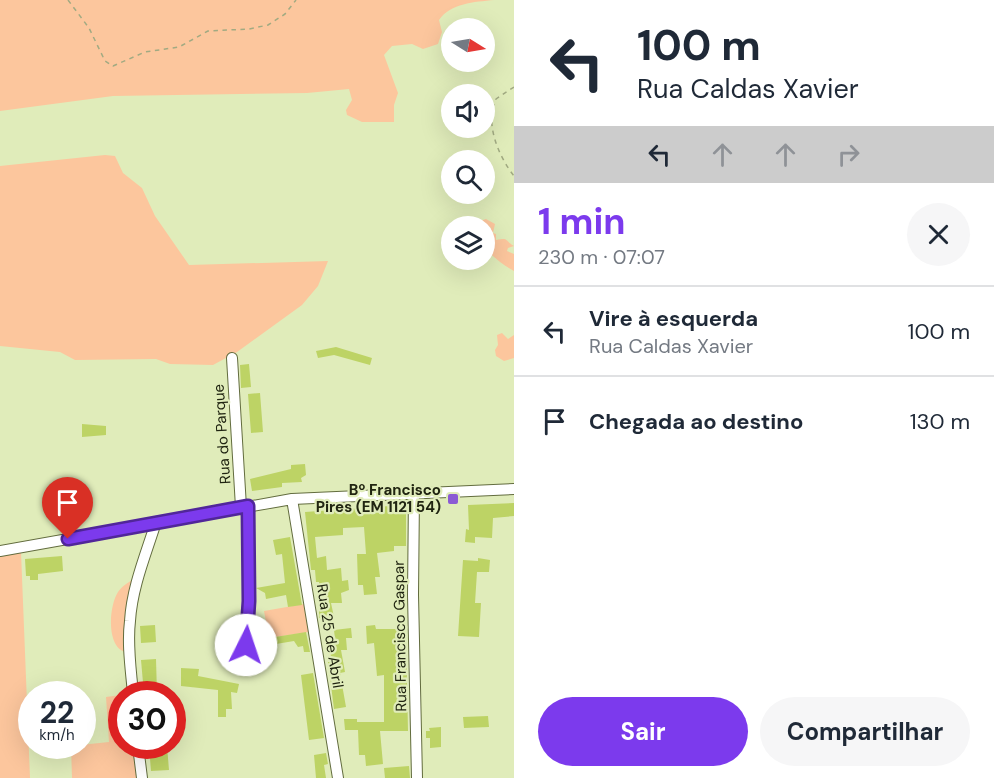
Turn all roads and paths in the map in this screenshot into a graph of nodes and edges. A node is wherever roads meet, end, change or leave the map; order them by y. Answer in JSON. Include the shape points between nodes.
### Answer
{"nodes":[{"id":1,"x":68,"y":0,"type":"edge"},
{"id":2,"x":296,"y":0,"type":"edge"},
{"id":3,"x":514,"y":87,"type":"edge"},
{"id":4,"x":514,"y":176,"type":"edge"},
{"id":5,"x":232,"y":358,"type":"dead end"},
{"id":6,"x":514,"y":489,"type":"edge"},
{"id":7,"x":414,"y":494,"type":"junction"},
{"id":8,"x":292,"y":499,"type":"junction"},
{"id":9,"x":245,"y":507,"type":"junction"},
{"id":10,"x":156,"y":522,"type":"junction"},
{"id":11,"x":0,"y":551,"type":"edge"},
{"id":12,"x":245,"y":666,"type":"dead end"},
{"id":13,"x":132,"y":681,"type":"edge"},
{"id":14,"x":140,"y":759,"type":"edge"},
{"id":15,"x":142,"y":778,"type":"edge"},
{"id":16,"x":338,"y":778,"type":"edge"},
{"id":17,"x":417,"y":778,"type":"edge"}],
"edges":[{"from":1,"to":2,"type":"path","via":[[89,28],[105,61],[113,66],[145,52],[179,47],[208,31],[268,25],[285,14]]},
{"from":3,"to":4,"type":"path","via":[[496,99],[492,114],[498,149]]},
{"from":5,"to":9,"type":"street","name":"Rua do Parque"},
{"from":6,"to":7,"type":"street"},
{"from":7,"to":8,"type":"street"},
{"from":7,"to":17,"type":"street","name":"Rua Francisco Gaspar"},
{"from":8,"to":9,"type":"street"},
{"from":8,"to":16,"type":"street","name":"Rua 25 de Abril"},
{"from":9,"to":10,"type":"street"},
{"from":9,"to":12,"type":"street","name":"Rua do Parque","via":[[249,601]]},
{"from":10,"to":11,"type":"street"},
{"from":10,"to":13,"type":"street","via":[[130,619]]},
{"from":14,"to":15,"type":"street"}]}
